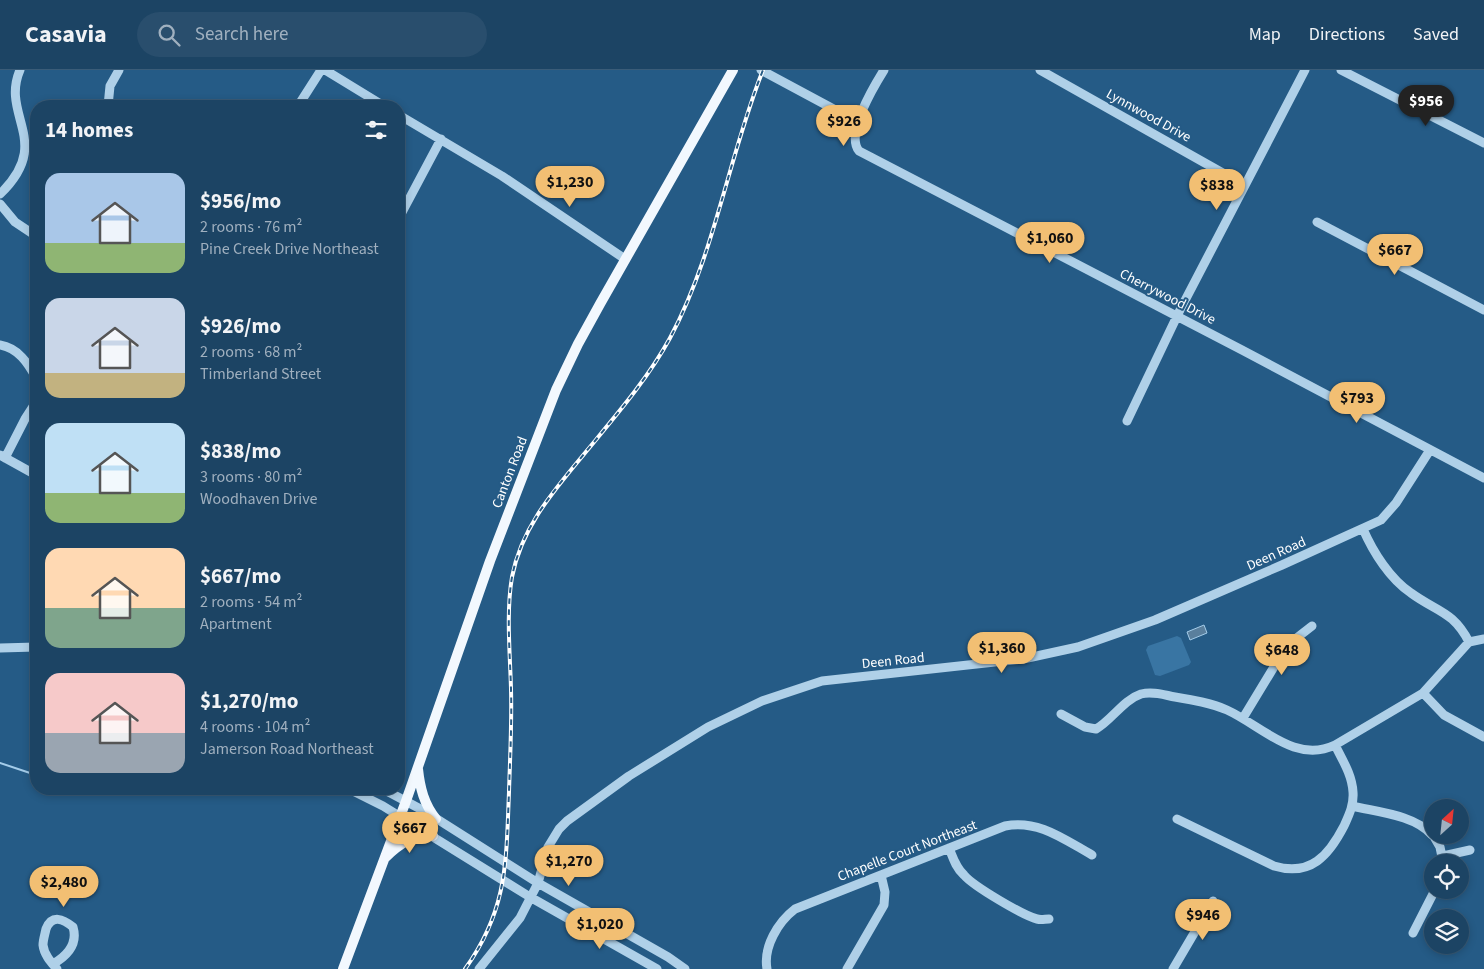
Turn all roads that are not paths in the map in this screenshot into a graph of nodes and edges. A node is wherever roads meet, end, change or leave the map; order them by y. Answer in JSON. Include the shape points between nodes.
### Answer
{"nodes":[{"id":1,"x":19,"y":70,"type":"edge"},
{"id":2,"x":119,"y":70,"type":"edge"},
{"id":3,"x":321,"y":70,"type":"edge"},
{"id":4,"x":325,"y":70,"type":"edge"},
{"id":5,"x":733,"y":70,"type":"edge"},
{"id":6,"x":761,"y":70,"type":"edge"},
{"id":7,"x":884,"y":70,"type":"edge"},
{"id":8,"x":1040,"y":70,"type":"edge"},
{"id":9,"x":1305,"y":70,"type":"edge"},
{"id":10,"x":1341,"y":70,"type":"edge"},
{"id":11,"x":109,"y":100,"type":"edge"},
{"id":12,"x":302,"y":100,"type":"edge"},
{"id":13,"x":374,"y":100,"type":"edge"},
{"id":14,"x":405,"y":118,"type":"edge"},
{"id":15,"x":858,"y":121,"type":"junction"},
{"id":16,"x":441,"y":139,"type":"junction"},
{"id":17,"x":1484,"y":143,"type":"edge"},
{"id":18,"x":1244,"y":185,"type":"junction"},
{"id":19,"x":0,"y":194,"type":"edge"},
{"id":20,"x":0,"y":204,"type":"edge"},
{"id":21,"x":405,"y":207,"type":"edge"},
{"id":22,"x":1317,"y":222,"type":"dead end"},
{"id":23,"x":30,"y":232,"type":"edge"},
{"id":24,"x":625,"y":259,"type":"junction"},
{"id":25,"x":1484,"y":310,"type":"edge"},
{"id":26,"x":1178,"y":316,"type":"junction"},
{"id":27,"x":0,"y":345,"type":"edge"},
{"id":28,"x":30,"y":370,"type":"edge"},
{"id":29,"x":30,"y":411,"type":"edge"},
{"id":30,"x":1127,"y":421,"type":"dead end"},
{"id":31,"x":1430,"y":450,"type":"junction"},
{"id":32,"x":3,"y":456,"type":"edge"},
{"id":33,"x":30,"y":472,"type":"edge"},
{"id":34,"x":1484,"y":478,"type":"edge"},
{"id":35,"x":1363,"y":529,"type":"junction"},
{"id":36,"x":1312,"y":626,"type":"dead end"},
{"id":37,"x":1484,"y":639,"type":"edge"},
{"id":38,"x":1469,"y":642,"type":"junction"},
{"id":39,"x":30,"y":647,"type":"edge"},
{"id":40,"x":0,"y":648,"type":"edge"},
{"id":41,"x":1423,"y":693,"type":"junction"},
{"id":42,"x":1062,"y":714,"type":"dead end"},
{"id":43,"x":1243,"y":718,"type":"junction"},
{"id":44,"x":1484,"y":737,"type":"edge"},
{"id":45,"x":1335,"y":746,"type":"junction"},
{"id":46,"x":418,"y":765,"type":"junction"},
{"id":47,"x":360,"y":795,"type":"edge"},
{"id":48,"x":394,"y":795,"type":"edge"},
{"id":49,"x":406,"y":801,"type":"junction"},
{"id":50,"x":1352,"y":806,"type":"junction"},
{"id":51,"x":400,"y":816,"type":"junction"},
{"id":52,"x":436,"y":819,"type":"junction"},
{"id":53,"x":1177,"y":819,"type":"dead end"},
{"id":54,"x":1424,"y":827,"type":"edge"},
{"id":55,"x":433,"y":836,"type":"junction"},
{"id":56,"x":949,"y":848,"type":"junction"},
{"id":57,"x":1470,"y":850,"type":"dead end"},
{"id":58,"x":1458,"y":854,"type":"edge"},
{"id":59,"x":1092,"y":855,"type":"dead end"},
{"id":60,"x":384,"y":860,"type":"junction"},
{"id":61,"x":880,"y":875,"type":"junction"},
{"id":62,"x":538,"y":883,"type":"junction"},
{"id":63,"x":530,"y":897,"type":"junction"},
{"id":64,"x":1430,"y":899,"type":"edge"},
{"id":65,"x":1213,"y":901,"type":"dead end"},
{"id":66,"x":1048,"y":919,"type":"dead end"},
{"id":67,"x":1413,"y":933,"type":"dead end"},
{"id":68,"x":55,"y":966,"type":"edge"},
{"id":69,"x":343,"y":969,"type":"edge"},
{"id":70,"x":479,"y":969,"type":"edge"},
{"id":71,"x":657,"y":969,"type":"edge"},
{"id":72,"x":685,"y":969,"type":"edge"},
{"id":73,"x":767,"y":969,"type":"edge"},
{"id":74,"x":847,"y":969,"type":"edge"},
{"id":75,"x":1173,"y":969,"type":"edge"}],
"edges":[{"from":1,"to":19,"type":"street","via":[[14,88],[24,133],[24,154],[18,172]]},
{"from":2,"to":11,"type":"street","via":[[110,86]]},
{"from":3,"to":12,"type":"street"},
{"from":4,"to":13,"type":"street"},
{"from":5,"to":24,"type":"main road","name":"Canton Road"},
{"from":6,"to":15,"type":"street"},
{"from":7,"to":15,"type":"street"},
{"from":8,"to":18,"type":"street","name":"Lynnwood Drive"},
{"from":9,"to":18,"type":"street"},
{"from":10,"to":17,"type":"street"},
{"from":14,"to":16,"type":"street"},
{"from":15,"to":26,"type":"street","name":"Cherrywood Drive","via":[[856,148],[869,156]]},
{"from":16,"to":21,"type":"street"},
{"from":16,"to":24,"type":"street"},
{"from":18,"to":26,"type":"street"},
{"from":20,"to":23,"type":"street","via":[[15,222]]},
{"from":22,"to":25,"type":"street"},
{"from":24,"to":46,"type":"main road","name":"Canton Road","via":[[552,398]]},
{"from":26,"to":30,"type":"street"},
{"from":26,"to":31,"type":"street","name":"Cherrywood Drive"},
{"from":27,"to":28,"type":"street","via":[[20,356]]},
{"from":29,"to":32,"type":"street"},
{"from":31,"to":34,"type":"street","name":"Cherrywood Drive"},
{"from":31,"to":35,"type":"street","name":"Deen Road","via":[[1385,516]]},
{"from":32,"to":33,"type":"street"},
{"from":35,"to":38,"type":"street","via":[[1394,578],[1410,593],[1454,619]]},
{"from":35,"to":62,"type":"street","name":"Deen Road","via":[[1155,620],[1079,647],[1023,660],[822,680],[762,700],[708,727],[629,776],[567,820],[548,847]]},
{"from":36,"to":43,"type":"street","via":[[1283,652]]},
{"from":37,"to":38,"type":"street"},
{"from":38,"to":41,"type":"street"},
{"from":39,"to":40,"type":"street"},
{"from":41,"to":44,"type":"street","via":[[1444,715]]},
{"from":41,"to":45,"type":"street"},
{"from":42,"to":43,"type":"street","via":[[1085,727],[1096,729],[1133,698],[1155,693],[1206,703]]},
{"from":43,"to":45,"type":"street","via":[[1297,749],[1320,751]]},
{"from":45,"to":50,"type":"street","via":[[1352,779]]},
{"from":46,"to":49,"type":"main road","name":"Canton Road"},
{"from":46,"to":52,"type":"main road","via":[[422,794]]},
{"from":47,"to":51,"type":"street"},
{"from":48,"to":49,"type":"street"},
{"from":49,"to":51,"type":"main road","name":"Canton Road"},
{"from":49,"to":52,"type":"street"},
{"from":50,"to":53,"type":"street","via":[[1328,852],[1308,866],[1292,869],[1265,862]]},
{"from":50,"to":54,"type":"street","via":[[1413,821]]},
{"from":51,"to":55,"type":"street"},
{"from":51,"to":60,"type":"main road","name":"Canton Road"},
{"from":52,"to":62,"type":"street"},
{"from":55,"to":60,"type":"main road","via":[[413,838]]},
{"from":55,"to":63,"type":"street"},
{"from":56,"to":59,"type":"street","name":"Chapelle Court Northeast","via":[[1006,826],[1025,824],[1046,829]]},
{"from":56,"to":61,"type":"street","name":"Chapelle Court Northeast"},
{"from":56,"to":66,"type":"street","via":[[959,869],[973,883],[1027,915]]},
{"from":57,"to":58,"type":"street"},
{"from":60,"to":69,"type":"main road","name":"Canton Road"},
{"from":61,"to":73,"type":"street","name":"Chapelle Court Northeast","via":[[788,914],[770,941]]},
{"from":61,"to":74,"type":"street","via":[[885,892],[884,905]]},
{"from":62,"to":63,"type":"street","name":"Deen Road"},
{"from":62,"to":72,"type":"street"},
{"from":63,"to":70,"type":"street","name":"Deen Road","via":[[520,918]]},
{"from":63,"to":71,"type":"street"},
{"from":64,"to":67,"type":"street"},
{"from":65,"to":75,"type":"street"},
{"from":68,"to":68,"type":"street","via":[[76,937],[73,927],[59,918],[48,924],[43,945]]}]}
